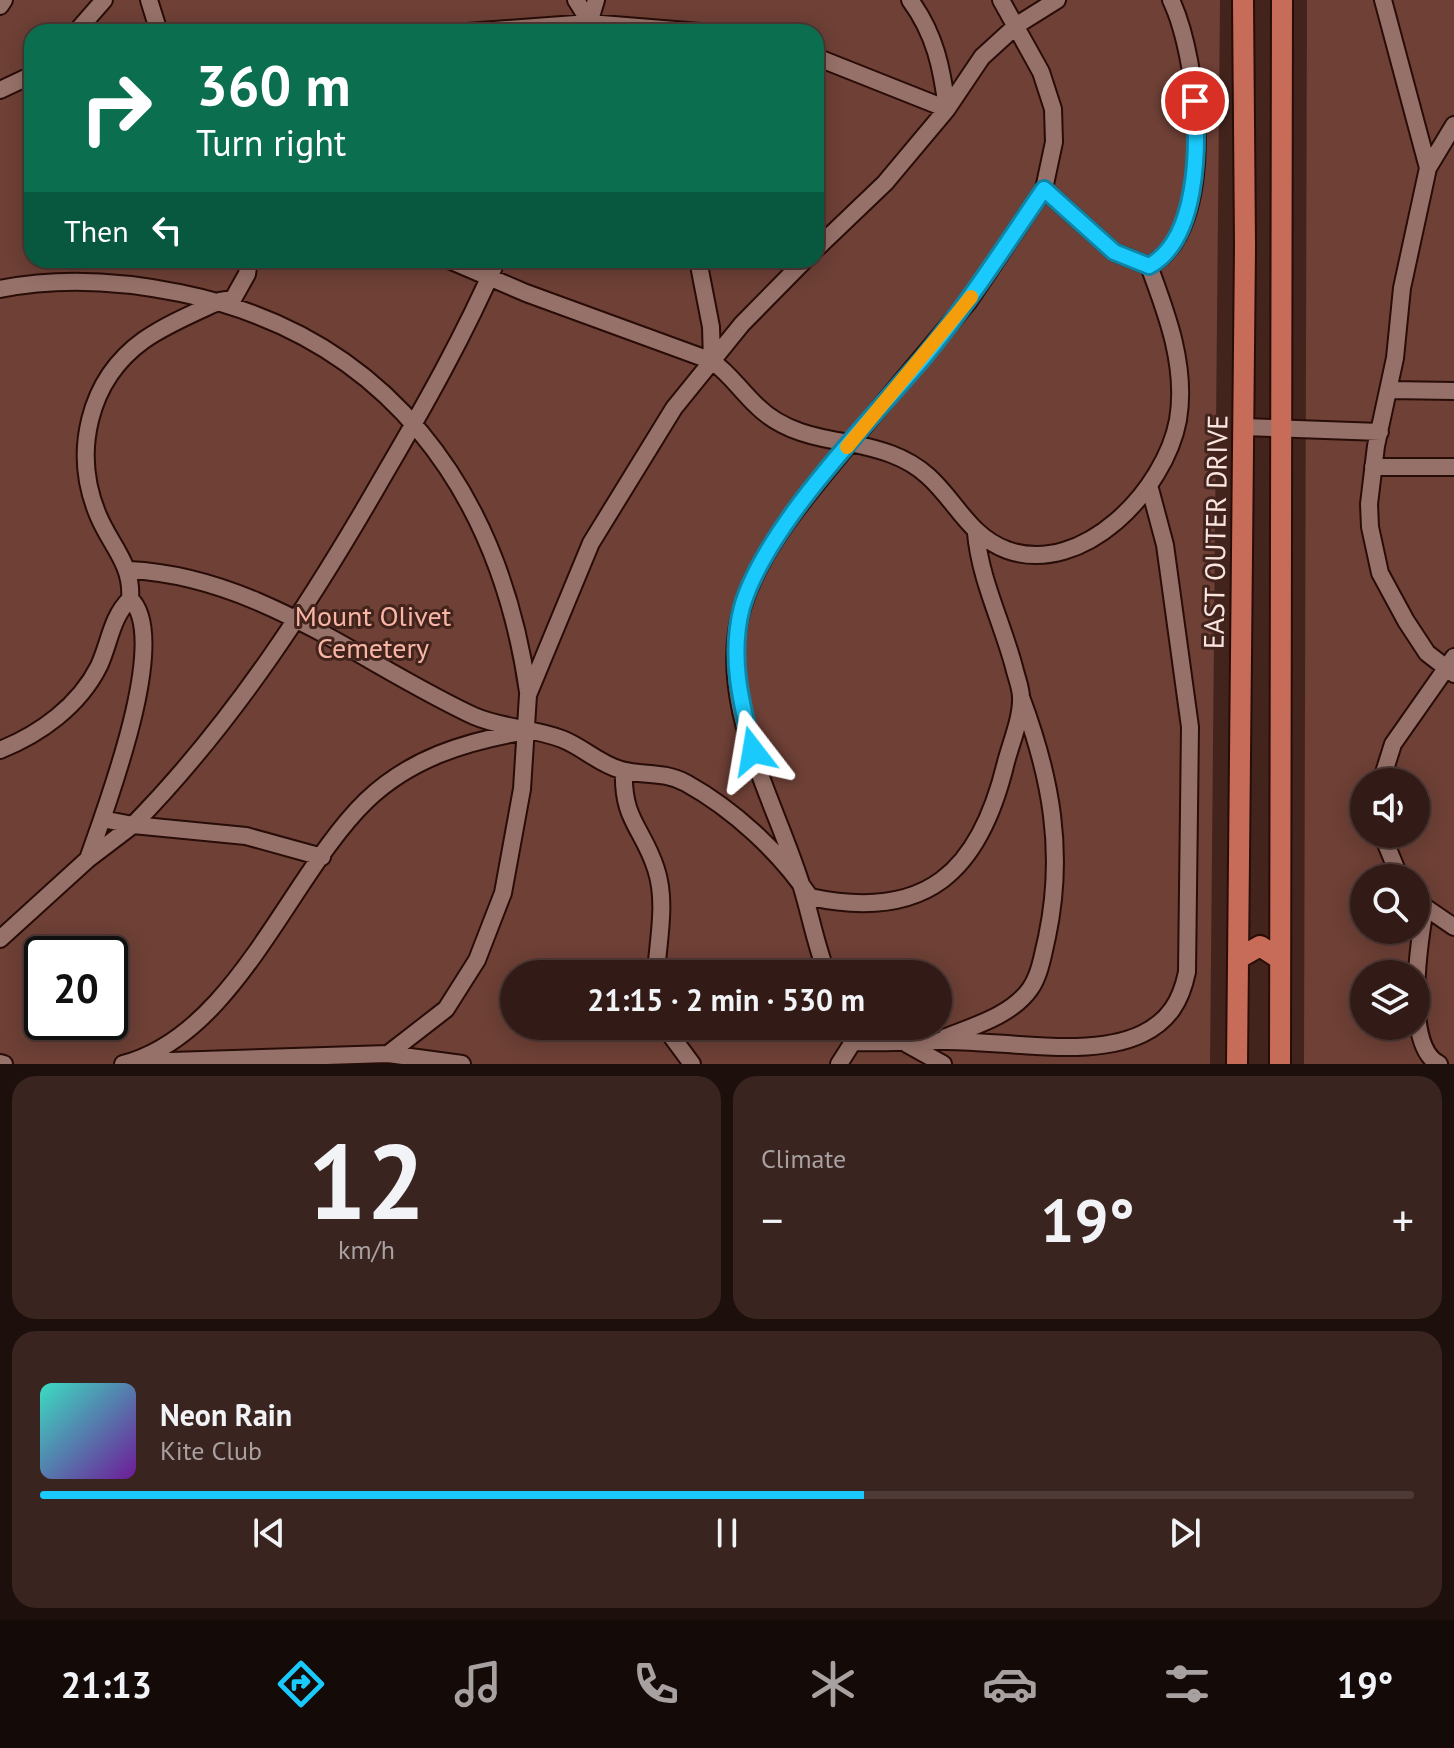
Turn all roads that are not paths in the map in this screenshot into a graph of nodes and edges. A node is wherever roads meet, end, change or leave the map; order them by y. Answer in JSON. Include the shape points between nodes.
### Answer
{"nodes":[{"id":1,"x":4,"y":0,"type":"edge"},
{"id":2,"x":104,"y":0,"type":"edge"},
{"id":3,"x":149,"y":0,"type":"edge"},
{"id":4,"x":576,"y":0,"type":"edge"},
{"id":5,"x":596,"y":0,"type":"edge"},
{"id":6,"x":910,"y":0,"type":"edge"},
{"id":7,"x":1001,"y":0,"type":"edge"},
{"id":8,"x":1057,"y":0,"type":"edge"},
{"id":9,"x":1171,"y":0,"type":"edge"},
{"id":10,"x":1243,"y":0,"type":"edge"},
{"id":11,"x":1282,"y":0,"type":"edge"},
{"id":12,"x":1383,"y":0,"type":"edge"},
{"id":13,"x":0,"y":6,"type":"edge"},
{"id":14,"x":83,"y":24,"type":"edge"},
{"id":15,"x":156,"y":24,"type":"edge"},
{"id":16,"x":588,"y":24,"type":"edge"},
{"id":17,"x":591,"y":24,"type":"edge"},
{"id":18,"x":1017,"y":25,"type":"junction"},
{"id":19,"x":824,"y":60,"type":"edge"},
{"id":20,"x":24,"y":79,"type":"edge"},
{"id":21,"x":0,"y":90,"type":"edge"},
{"id":22,"x":947,"y":109,"type":"junction"},
{"id":23,"x":1454,"y":125,"type":"edge"},
{"id":24,"x":1428,"y":168,"type":"junction"},
{"id":25,"x":1044,"y":189,"type":"junction"},
{"id":26,"x":824,"y":241,"type":"edge"},
{"id":27,"x":1149,"y":266,"type":"junction"},
{"id":28,"x":247,"y":268,"type":"edge"},
{"id":29,"x":467,"y":268,"type":"edge"},
{"id":30,"x":493,"y":268,"type":"edge"},
{"id":31,"x":700,"y":268,"type":"edge"},
{"id":32,"x":797,"y":268,"type":"edge"},
{"id":33,"x":489,"y":278,"type":"junction"},
{"id":34,"x":0,"y":289,"type":"edge"},
{"id":35,"x":220,"y":301,"type":"junction"},
{"id":36,"x":712,"y":361,"type":"junction"},
{"id":37,"x":1390,"y":390,"type":"junction"},
{"id":38,"x":1454,"y":391,"type":"edge"},
{"id":39,"x":414,"y":423,"type":"junction"},
{"id":40,"x":1243,"y":427,"type":"junction"},
{"id":41,"x":1281,"y":427,"type":"junction"},
{"id":42,"x":1380,"y":432,"type":"junction"},
{"id":43,"x":850,"y":443,"type":"junction"},
{"id":44,"x":1373,"y":467,"type":"junction"},
{"id":45,"x":1454,"y":467,"type":"edge"},
{"id":46,"x":1149,"y":485,"type":"junction"},
{"id":47,"x":976,"y":533,"type":"junction"},
{"id":48,"x":129,"y":570,"type":"junction"},
{"id":49,"x":130,"y":599,"type":"junction"},
{"id":50,"x":296,"y":619,"type":"junction"},
{"id":51,"x":1452,"y":666,"type":"edge"},
{"id":52,"x":528,"y":695,"type":"junction"},
{"id":53,"x":1021,"y":697,"type":"junction"},
{"id":54,"x":526,"y":731,"type":"junction"},
{"id":55,"x":0,"y":750,"type":"edge"},
{"id":56,"x":1385,"y":768,"type":"edge"},
{"id":57,"x":624,"y":771,"type":"junction"},
{"id":58,"x":102,"y":819,"type":"junction"},
{"id":59,"x":133,"y":825,"type":"junction"},
{"id":60,"x":322,"y":857,"type":"junction"},
{"id":61,"x":87,"y":860,"type":"junction"},
{"id":62,"x":801,"y":883,"type":"junction"},
{"id":63,"x":1430,"y":911,"type":"edge"},
{"id":64,"x":1454,"y":927,"type":"edge"},
{"id":65,"x":0,"y":939,"type":"edge"},
{"id":66,"x":1419,"y":944,"type":"edge"},
{"id":67,"x":1239,"y":958,"type":"junction"},
{"id":68,"x":1280,"y":959,"type":"junction"},
{"id":69,"x":657,"y":960,"type":"edge"},
{"id":70,"x":823,"y":960,"type":"edge"},
{"id":71,"x":674,"y":1040,"type":"edge"},
{"id":72,"x":937,"y":1041,"type":"junction"},
{"id":73,"x":853,"y":1042,"type":"joint"},
{"id":74,"x":905,"y":1043,"type":"junction"},
{"id":75,"x":388,"y":1054,"type":"junction"},
{"id":76,"x":151,"y":1057,"type":"junction"},
{"id":77,"x":123,"y":1064,"type":"edge"},
{"id":78,"x":462,"y":1064,"type":"edge"},
{"id":79,"x":692,"y":1064,"type":"edge"},
{"id":80,"x":839,"y":1064,"type":"edge"},
{"id":81,"x":943,"y":1064,"type":"edge"},
{"id":82,"x":1237,"y":1064,"type":"edge"},
{"id":83,"x":1280,"y":1064,"type":"edge"},
{"id":84,"x":1439,"y":1064,"type":"edge"}],
"edges":[{"from":1,"to":13,"type":"lane"},
{"from":2,"to":14,"type":"lane"},
{"from":3,"to":15,"type":"lane"},
{"from":4,"to":16,"type":"lane"},
{"from":5,"to":17,"type":"lane"},
{"from":6,"to":22,"type":"lane","via":[[938,51]]},
{"from":7,"to":18,"type":"lane"},
{"from":8,"to":18,"type":"lane"},
{"from":9,"to":27,"type":"lane","via":[[1194,84],[1195,167],[1178,235],[1170,250]]},
{"from":10,"to":40,"type":"main road","name":"EAST OUTER DRIVE"},
{"from":11,"to":41,"type":"main road"},
{"from":12,"to":24,"type":"lane"},
{"from":18,"to":22,"type":"lane","via":[[982,57]]},
{"from":18,"to":25,"type":"lane","via":[[1053,109],[1054,142]]},
{"from":19,"to":22,"type":"lane"},
{"from":20,"to":21,"type":"lane"},
{"from":22,"to":26,"type":"lane","via":[[885,183]]},
{"from":23,"to":24,"type":"lane"},
{"from":24,"to":37,"type":"lane","via":[[1402,288]]},
{"from":25,"to":27,"type":"lane","via":[[1114,252]]},
{"from":25,"to":43,"type":"lane","via":[[969,301]]},
{"from":27,"to":46,"type":"lane","via":[[1170,325],[1179,380],[1178,421]]},
{"from":28,"to":35,"type":"lane","via":[[233,299]]},
{"from":29,"to":33,"type":"lane"},
{"from":30,"to":33,"type":"lane"},
{"from":31,"to":36,"type":"lane"},
{"from":32,"to":36,"type":"lane"},
{"from":33,"to":36,"type":"lane"},
{"from":33,"to":39,"type":"lane"},
{"from":34,"to":35,"type":"lane","via":[[58,282],[117,283]]},
{"from":35,"to":39,"type":"lane","via":[[283,324],[349,362]]},
{"from":35,"to":48,"type":"lane","via":[[143,341],[114,368],[95,401],[86,436],[87,477],[98,517]]},
{"from":36,"to":43,"type":"lane","via":[[784,426]]},
{"from":36,"to":52,"type":"lane","via":[[674,408],[611,506],[555,622]]},
{"from":37,"to":38,"type":"lane"},
{"from":37,"to":42,"type":"lane"},
{"from":39,"to":50,"type":"lane"},
{"from":39,"to":52,"type":"lane","via":[[454,479],[485,539],[512,615]]},
{"from":40,"to":41,"type":"lane"},
{"from":40,"to":67,"type":"main road","name":"EAST OUTER DRIVE"},
{"from":41,"to":42,"type":"lane"},
{"from":41,"to":68,"type":"main road"},
{"from":42,"to":44,"type":"lane"},
{"from":43,"to":47,"type":"lane","via":[[888,451],[913,464]]},
{"from":43,"to":62,"type":"lane","via":[[765,557],[738,629],[738,692],[753,751]]},
{"from":44,"to":45,"type":"lane"},
{"from":44,"to":51,"type":"lane","via":[[1369,504],[1380,573],[1427,653]]},
{"from":46,"to":47,"type":"lane","via":[[1105,531],[1069,551],[1010,551]]},
{"from":46,"to":72,"type":"lane","via":[[1165,545],[1190,727],[1187,972],[1180,999],[1165,1019],[1142,1034],[1105,1043]]},
{"from":47,"to":53,"type":"lane"},
{"from":48,"to":49,"type":"lane"},
{"from":48,"to":50,"type":"lane","via":[[179,576],[237,593]]},
{"from":49,"to":55,"type":"lane","via":[[119,610],[98,666],[78,697],[37,732]]},
{"from":49,"to":58,"type":"lane","via":[[143,620],[141,676]]},
{"from":50,"to":54,"type":"lane","via":[[476,717]]},
{"from":50,"to":59,"type":"lane","via":[[194,757]]},
{"from":51,"to":56,"type":"lane","via":[[1393,744]]},
{"from":52,"to":54,"type":"lane"},
{"from":53,"to":62,"type":"lane","via":[[989,818],[971,853],[947,879],[908,896],[856,903],[810,897]]},
{"from":53,"to":72,"type":"lane","via":[[1047,775],[1057,844],[1042,957],[1035,980],[1020,1001]]},
{"from":54,"to":57,"type":"lane","via":[[563,739]]},
{"from":54,"to":60,"type":"lane","via":[[465,744],[403,772],[361,807]]},
{"from":54,"to":75,"type":"lane","via":[[512,850],[483,946],[446,1009]]},
{"from":57,"to":62,"type":"lane","via":[[659,772],[688,784],[761,839]]},
{"from":57,"to":69,"type":"lane","via":[[629,817],[656,867],[660,887]]},
{"from":58,"to":59,"type":"lane"},
{"from":58,"to":61,"type":"lane"},
{"from":59,"to":60,"type":"lane","via":[[246,836]]},
{"from":59,"to":61,"type":"lane"},
{"from":60,"to":76,"type":"lane","via":[[243,970]]},
{"from":61,"to":65,"type":"lane"},
{"from":62,"to":70,"type":"lane"},
{"from":63,"to":64,"type":"lane"},
{"from":66,"to":84,"type":"lane","via":[[1418,1033],[1425,1054]]},
{"from":67,"to":68,"type":"main road","via":[[1260,946]]},
{"from":67,"to":82,"type":"main road","name":"EAST OUTER DRIVE"},
{"from":68,"to":83,"type":"main road"},
{"from":71,"to":79,"type":"lane"},
{"from":72,"to":74,"type":"lane"},
{"from":73,"to":74,"type":"lane"},
{"from":73,"to":80,"type":"lane"},
{"from":74,"to":81,"type":"lane"},
{"from":75,"to":76,"type":"lane","via":[[171,1061]]},
{"from":75,"to":78,"type":"lane"},
{"from":76,"to":77,"type":"lane"}]}
